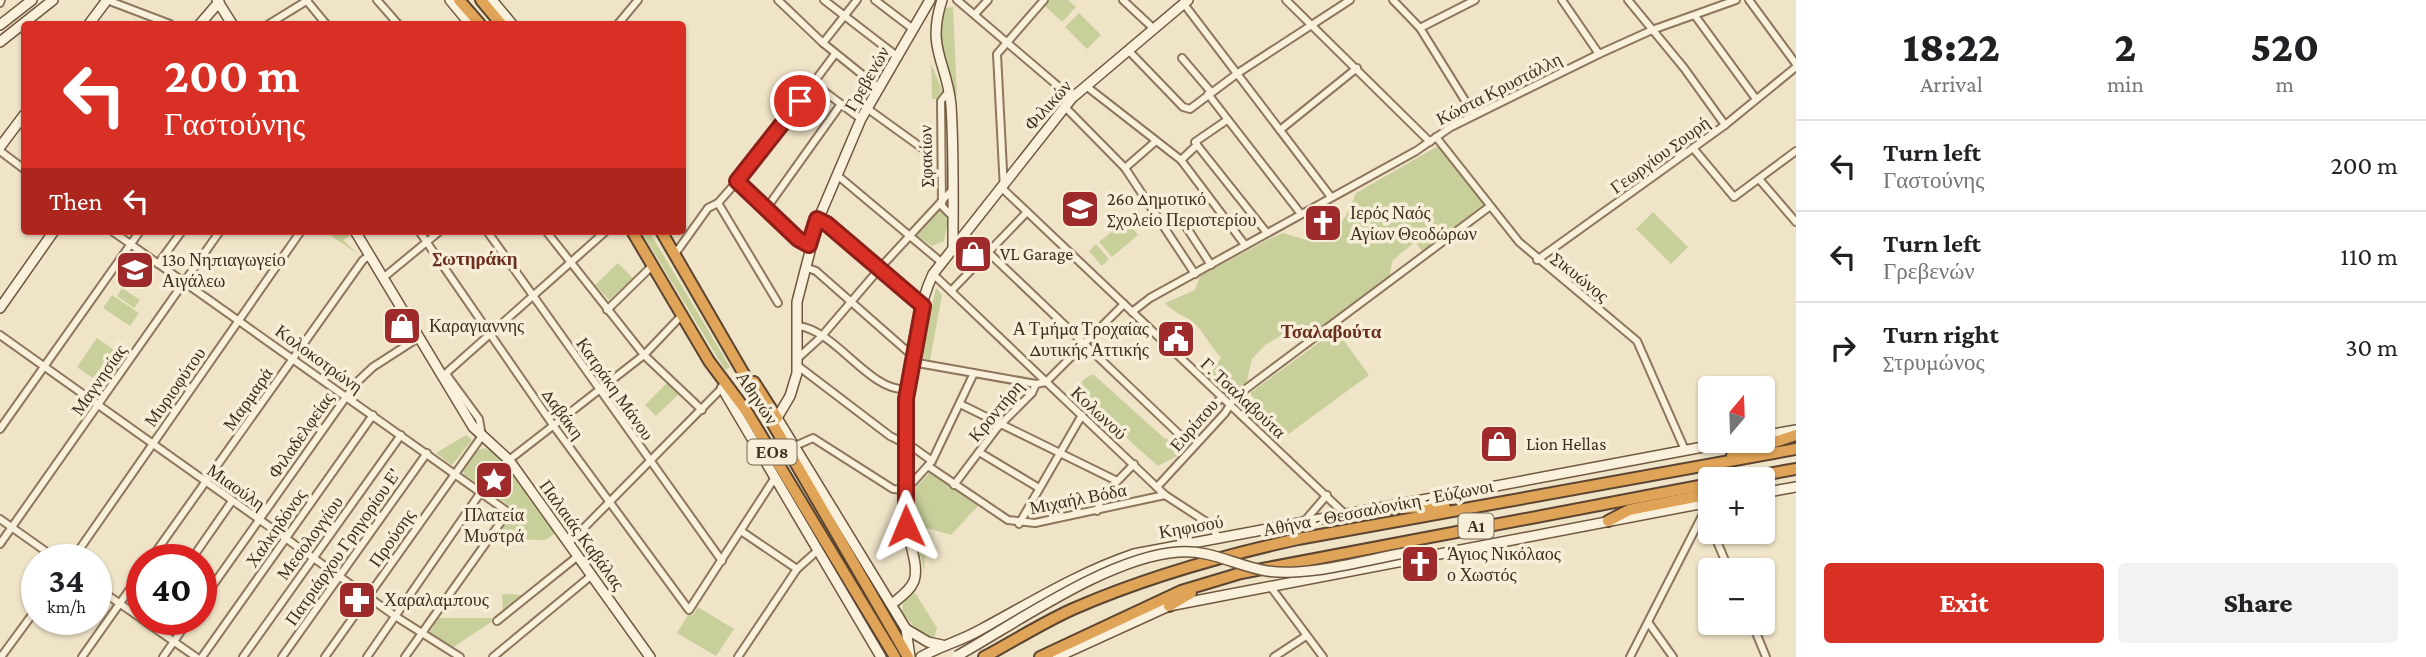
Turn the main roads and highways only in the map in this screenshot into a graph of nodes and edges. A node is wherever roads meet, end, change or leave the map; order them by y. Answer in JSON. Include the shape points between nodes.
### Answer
{"nodes":[{"id":1,"x":32,"y":0,"type":"edge"},
{"id":2,"x":53,"y":0,"type":"edge"},
{"id":3,"x":107,"y":0,"type":"edge"},
{"id":4,"x":450,"y":0,"type":"edge"},
{"id":5,"x":459,"y":0,"type":"edge"},
{"id":6,"x":481,"y":0,"type":"edge"},
{"id":7,"x":492,"y":0,"type":"edge"},
{"id":8,"x":930,"y":0,"type":"edge"},
{"id":9,"x":942,"y":0,"type":"edge"},
{"id":10,"x":219,"y":1,"type":"edge"},
{"id":11,"x":1186,"y":2,"type":"edge"},
{"id":12,"x":26,"y":21,"type":"edge"},
{"id":13,"x":91,"y":21,"type":"edge"},
{"id":14,"x":202,"y":21,"type":"edge"},
{"id":15,"x":230,"y":21,"type":"edge"},
{"id":16,"x":468,"y":21,"type":"edge"},
{"id":17,"x":477,"y":21,"type":"edge"},
{"id":18,"x":498,"y":21,"type":"edge"},
{"id":19,"x":510,"y":21,"type":"edge"},
{"id":20,"x":0,"y":25,"type":"edge"},
{"id":21,"x":21,"y":25,"type":"edge"},
{"id":22,"x":0,"y":42,"type":"edge"},
{"id":23,"x":21,"y":119,"type":"edge"},
{"id":24,"x":0,"y":149,"type":"edge"},
{"id":25,"x":51,"y":235,"type":"edge"},
{"id":26,"x":358,"y":235,"type":"edge"},
{"id":27,"x":634,"y":235,"type":"edge"},
{"id":28,"x":663,"y":235,"type":"edge"},
{"id":29,"x":951,"y":248,"type":"junction"},
{"id":30,"x":0,"y":308,"type":"edge"},
{"id":31,"x":734,"y":355,"type":"junction"},
{"id":32,"x":709,"y":361,"type":"junction"},
{"id":33,"x":722,"y":388,"type":"joint"},
{"id":34,"x":777,"y":418,"type":"junction"},
{"id":35,"x":1796,"y":433,"type":"edge"},
{"id":36,"x":1775,"y":435,"type":"edge"},
{"id":37,"x":1698,"y":448,"type":"edge"},
{"id":38,"x":1796,"y":449,"type":"edge"},
{"id":39,"x":1719,"y":462,"type":"junction"},
{"id":40,"x":1796,"y":471,"type":"edge"},
{"id":41,"x":1775,"y":474,"type":"edge"},
{"id":42,"x":1775,"y":478,"type":"edge"},
{"id":43,"x":1698,"y":486,"type":"edge"},
{"id":44,"x":1796,"y":487,"type":"edge"},
{"id":45,"x":1775,"y":491,"type":"edge"},
{"id":46,"x":1698,"y":496,"type":"edge"},
{"id":47,"x":1476,"y":507,"type":"junction"},
{"id":48,"x":1698,"y":507,"type":"edge"},
{"id":49,"x":1385,"y":508,"type":"junction"},
{"id":50,"x":1608,"y":521,"type":"junction"},
{"id":51,"x":835,"y":544,"type":"junction"},
{"id":52,"x":1426,"y":555,"type":"junction"},
{"id":53,"x":1212,"y":582,"type":"junction"},
{"id":54,"x":892,"y":604,"type":"junction"},
{"id":55,"x":1169,"y":606,"type":"junction"},
{"id":56,"x":906,"y":629,"type":"junction"},
{"id":57,"x":942,"y":645,"type":"junction"},
{"id":58,"x":882,"y":655,"type":"edge"},
{"id":59,"x":988,"y":655,"type":"edge"},
{"id":60,"x":650,"y":657,"type":"edge"},
{"id":61,"x":895,"y":657,"type":"edge"},
{"id":62,"x":909,"y":657,"type":"edge"},
{"id":63,"x":921,"y":657,"type":"edge"},
{"id":64,"x":956,"y":657,"type":"edge"},
{"id":65,"x":1040,"y":657,"type":"edge"},
{"id":66,"x":1057,"y":657,"type":"edge"}],
"edges":[{"from":1,"to":20,"type":"main road"},
{"from":2,"to":12,"type":"main road"},
{"from":3,"to":13,"type":"main road"},
{"from":4,"to":16,"type":"main road"},
{"from":5,"to":17,"type":"highway"},
{"from":6,"to":18,"type":"highway"},
{"from":7,"to":19,"type":"main road"},
{"from":8,"to":34,"type":"main road","name":"Γρεβενών","via":[[861,119],[817,219],[797,302],[798,362],[790,396]]},
{"from":9,"to":29,"type":"main road","name":"Σφακίων","via":[[935,27],[948,92],[954,188]]},
{"from":10,"to":14,"type":"main road"},
{"from":10,"to":15,"type":"main road"},
{"from":11,"to":29,"type":"main road","name":"Φιλικών","via":[[1072,98]]},
{"from":21,"to":22,"type":"main road"},
{"from":23,"to":24,"type":"main road"},
{"from":25,"to":30,"type":"main road"},
{"from":26,"to":60,"type":"main road","name":"Παλαιάς Καβάλας","via":[[482,436],[509,460]]},
{"from":27,"to":32,"type":"highway","name":"Αθηνών","number":"ΕΟ8"},
{"from":28,"to":31,"type":"highway","name":"Αθηνών","number":"ΕΟ8"},
{"from":29,"to":54,"type":"main road","via":[[933,274],[923,306],[907,389],[907,537],[914,577]]},
{"from":31,"to":34,"type":"highway"},
{"from":31,"to":51,"type":"highway","name":"Αθηνών","number":"ΕΟ8"},
{"from":32,"to":33,"type":"highway"},
{"from":32,"to":51,"type":"highway","name":"Αθηνών","number":"ΕΟ8"},
{"from":33,"to":58,"type":"main road","name":"Αθηνών"},
{"from":34,"to":54,"type":"main road","name":"Αθηνών"},
{"from":35,"to":36,"type":"main road"},
{"from":35,"to":39,"type":"highway"},
{"from":37,"to":49,"type":"main road","name":"Κηφισού"},
{"from":38,"to":39,"type":"highway","name":"Αθήνα - Θεσσαλονίκη - Εύζωνοι","number":"Α1"},
{"from":39,"to":47,"type":"highway","name":"Αθήνα - Θεσσαλονίκη - Εύζωνοι","number":"Α1"},
{"from":40,"to":41,"type":"highway"},
{"from":40,"to":42,"type":"highway"},
{"from":43,"to":53,"type":"highway","name":"Αθήνα - Θεσσαλονίκη - Εύζωνοι","number":"Α1","via":[[1359,548]]},
{"from":44,"to":45,"type":"main road"},
{"from":46,"to":50,"type":"highway","via":[[1629,510]]},
{"from":47,"to":49,"type":"highway"},
{"from":47,"to":59,"type":"highway","name":"Αθήνα - Θεσσαλονίκη - Εύζωνοι","number":"Α1","via":[[1298,539],[1190,566],[1074,609]]},
{"from":48,"to":50,"type":"main road"},
{"from":49,"to":57,"type":"main road","name":"Κηφισού","via":[[1134,554],[1056,585],[979,631]]},
{"from":50,"to":52,"type":"main road"},
{"from":51,"to":61,"type":"highway","name":"Αθηνών","number":"ΕΟ8"},
{"from":51,"to":62,"type":"highway","name":"Αθηνών","number":"ΕΟ8"},
{"from":52,"to":55,"type":"main road"},
{"from":52,"to":64,"type":"main road","bridge":true,"via":[[1405,552],[1285,572],[1206,553],[1163,554],[1080,586]]},
{"from":53,"to":55,"type":"highway"},
{"from":53,"to":65,"type":"highway","name":"Αθήνα - Θεσσαλονίκη - Εύζωνοι","number":"Α1","via":[[1161,600]]},
{"from":54,"to":56,"type":"main road","name":"Αθηνών"},
{"from":55,"to":66,"type":"main road"},
{"from":56,"to":57,"type":"main road"},
{"from":56,"to":62,"type":"main road"},
{"from":57,"to":63,"type":"main road","name":"Κηφισού"}]}
